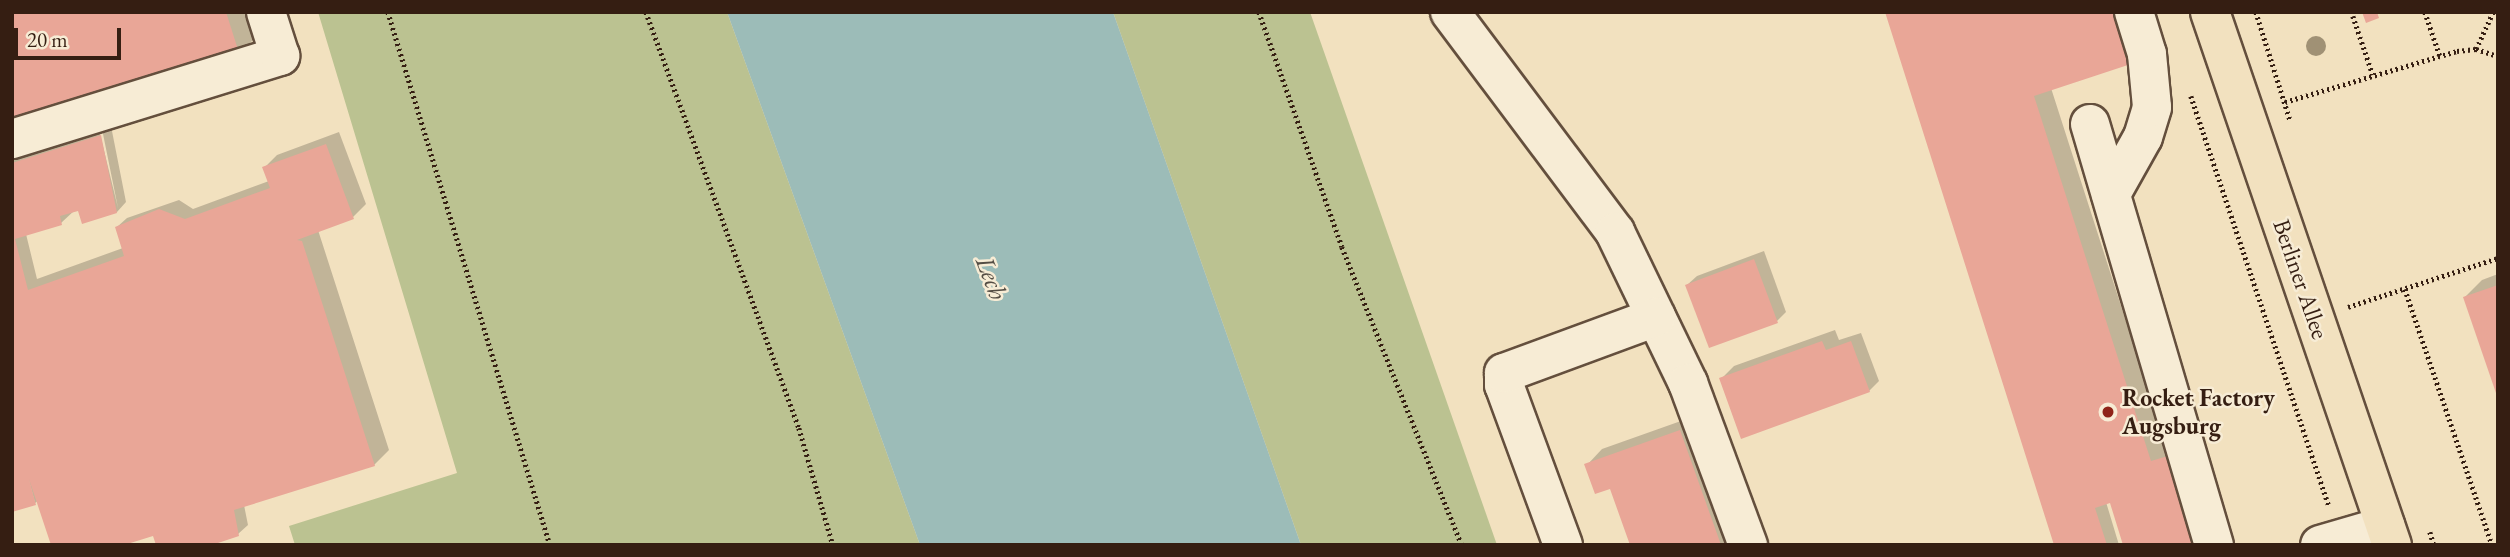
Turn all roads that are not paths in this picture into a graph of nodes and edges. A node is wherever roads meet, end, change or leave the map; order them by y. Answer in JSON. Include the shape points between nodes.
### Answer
{"nodes":[{"id":1,"x":266,"y":12,"type":"edge"},
{"id":2,"x":1450,"y":12,"type":"edge"},
{"id":3,"x":2134,"y":12,"type":"edge"},
{"id":4,"x":2210,"y":12,"type":"edge"},
{"id":5,"x":2090,"y":124,"type":"dead end"},
{"id":6,"x":12,"y":138,"type":"edge"},
{"id":7,"x":2111,"y":194,"type":"junction"},
{"id":8,"x":1656,"y":317,"type":"junction"},
{"id":9,"x":2388,"y":535,"type":"edge"},
{"id":10,"x":2330,"y":542,"type":"edge"},
{"id":11,"x":1563,"y":545,"type":"edge"},
{"id":12,"x":1748,"y":545,"type":"edge"},
{"id":13,"x":2214,"y":545,"type":"edge"}],
"edges":[{"from":1,"to":6,"type":"lane","via":[[280,57]]},
{"from":2,"to":8,"type":"lane","via":[[1615,232]]},
{"from":3,"to":7,"type":"lane","via":[[2147,54],[2152,107],[2143,137]]},
{"from":4,"to":9,"type":"main road","name":"Berliner Allee"},
{"from":5,"to":7,"type":"lane"},
{"from":7,"to":13,"type":"lane"},
{"from":8,"to":11,"type":"lane","via":[[1504,373],[1504,385]]},
{"from":8,"to":12,"type":"lane","via":[[1688,383]]},
{"from":9,"to":10,"type":"lane"}]}
